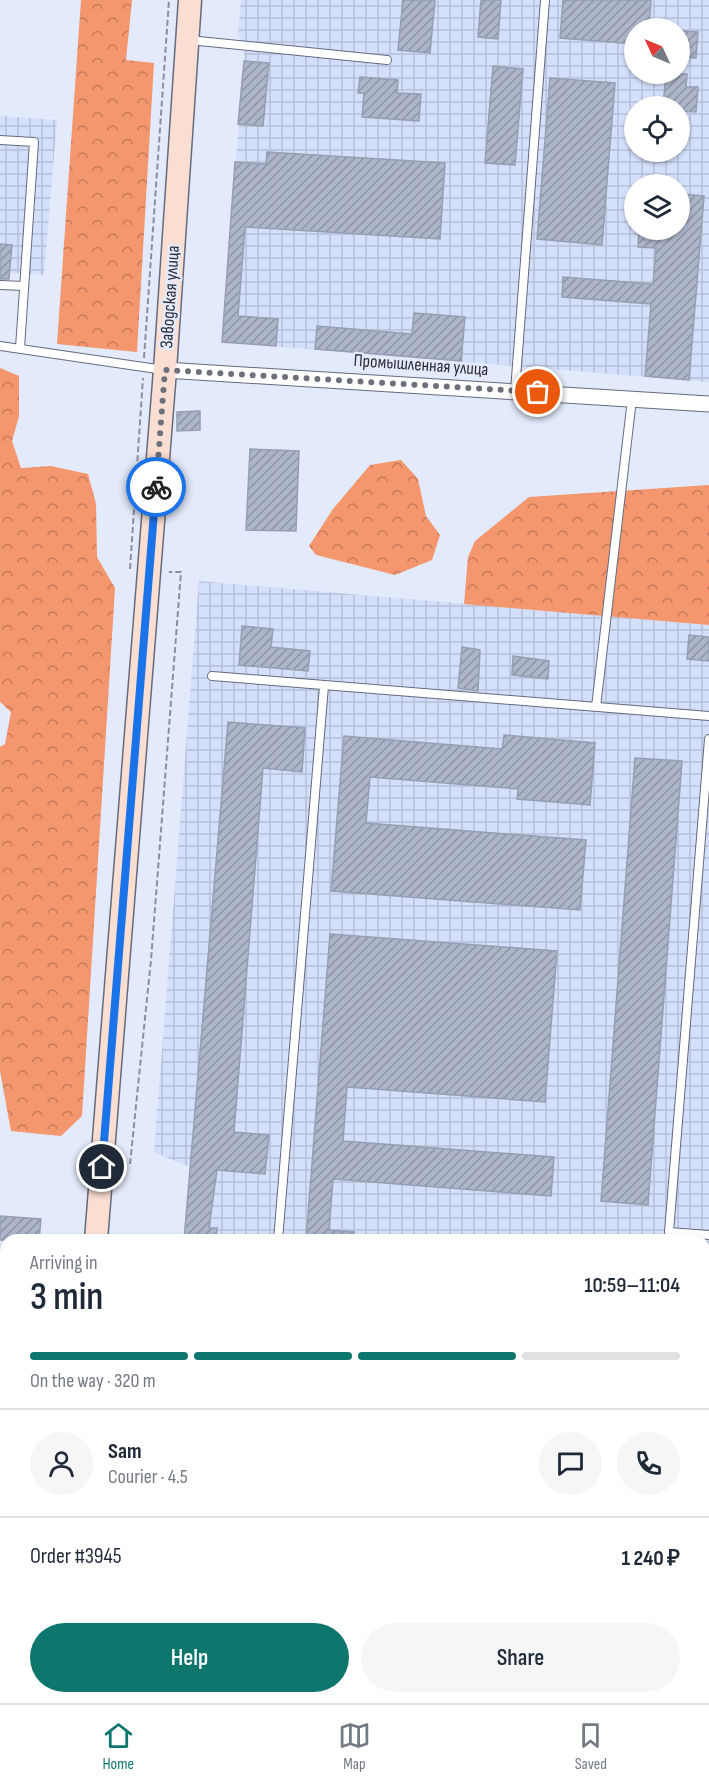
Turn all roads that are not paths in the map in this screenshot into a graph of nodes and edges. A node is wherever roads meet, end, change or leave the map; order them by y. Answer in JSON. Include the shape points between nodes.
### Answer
{"nodes":[{"id":1,"x":190,"y":0,"type":"edge"},
{"id":2,"x":546,"y":0,"type":"edge"},
{"id":3,"x":187,"y":40,"type":"junction"},
{"id":4,"x":387,"y":60,"type":"dead end"},
{"id":5,"x":0,"y":140,"type":"edge"},
{"id":6,"x":0,"y":285,"type":"edge"},
{"id":7,"x":24,"y":286,"type":"junction"},
{"id":8,"x":0,"y":346,"type":"edge"},
{"id":9,"x":20,"y":348,"type":"junction"},
{"id":10,"x":165,"y":370,"type":"junction"},
{"id":11,"x":515,"y":391,"type":"junction"},
{"id":12,"x":632,"y":399,"type":"junction"},
{"id":13,"x":709,"y":404,"type":"edge"},
{"id":14,"x":212,"y":676,"type":"dead end"},
{"id":15,"x":324,"y":686,"type":"junction"},
{"id":16,"x":596,"y":707,"type":"junction"},
{"id":17,"x":709,"y":716,"type":"edge"},
{"id":18,"x":709,"y":739,"type":"edge"},
{"id":19,"x":96,"y":1234,"type":"edge"},
{"id":20,"x":278,"y":1234,"type":"edge"},
{"id":21,"x":696,"y":1234,"type":"edge"}],
"edges":[{"from":1,"to":3,"type":"main road","name":"Заводская улица"},
{"from":2,"to":11,"type":"lane"},
{"from":3,"to":4,"type":"lane"},
{"from":3,"to":10,"type":"main road","name":"Заводская улица"},
{"from":5,"to":7,"type":"lane","via":[[34,142]]},
{"from":6,"to":7,"type":"lane"},
{"from":7,"to":9,"type":"lane"},
{"from":8,"to":9,"type":"lane"},
{"from":9,"to":10,"type":"lane"},
{"from":10,"to":11,"type":"street","name":"Промышленная улица"},
{"from":10,"to":19,"type":"main road","name":"Заводская улица"},
{"from":11,"to":12,"type":"street","name":"Промышленная улица"},
{"from":12,"to":13,"type":"street","name":"Промышленная улица"},
{"from":12,"to":16,"type":"lane"},
{"from":14,"to":15,"type":"lane"},
{"from":15,"to":16,"type":"lane"},
{"from":15,"to":20,"type":"lane"},
{"from":16,"to":17,"type":"lane"},
{"from":18,"to":21,"type":"lane","via":[[669,1232]]}]}
